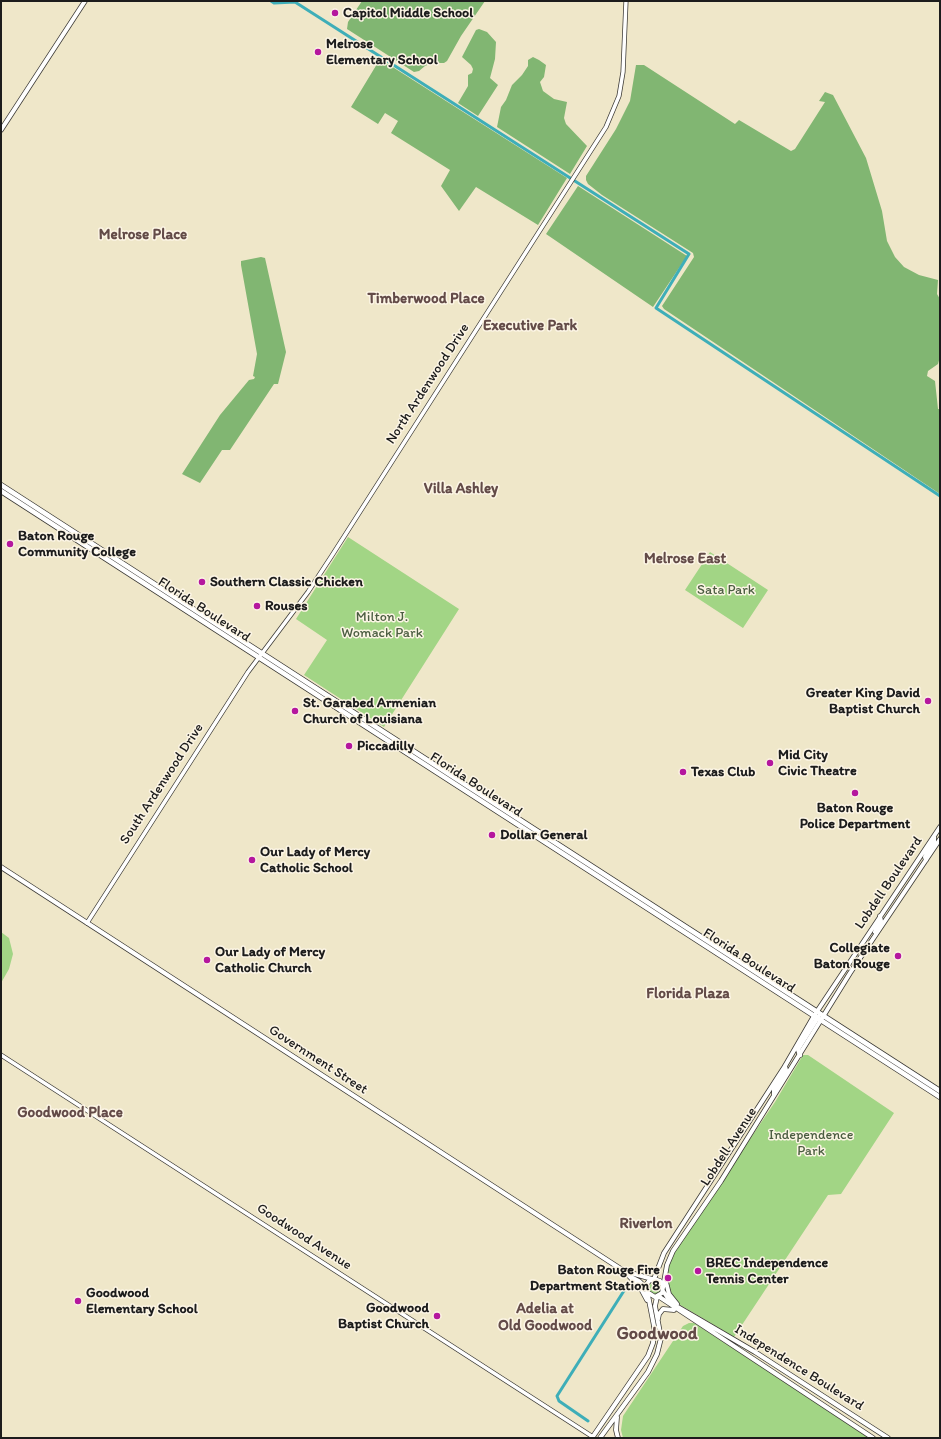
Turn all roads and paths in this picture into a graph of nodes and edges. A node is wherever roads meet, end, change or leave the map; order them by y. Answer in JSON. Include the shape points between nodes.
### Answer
{"nodes":[{"id":1,"x":85,"y":1,"type":"edge"},
{"id":2,"x":626,"y":1,"type":"edge"},
{"id":3,"x":1,"y":130,"type":"edge"},
{"id":4,"x":1,"y":485,"type":"edge"},
{"id":5,"x":1,"y":492,"type":"edge"},
{"id":6,"x":23,"y":503,"type":"junction"},
{"id":7,"x":259,"y":655,"type":"junction"},
{"id":8,"x":375,"y":730,"type":"junction"},
{"id":9,"x":940,"y":827,"type":"edge"},
{"id":10,"x":934,"y":836,"type":"junction"},
{"id":11,"x":940,"y":839,"type":"edge"},
{"id":12,"x":926,"y":860,"type":"junction"},
{"id":13,"x":1,"y":867,"type":"edge"},
{"id":14,"x":598,"y":876,"type":"junction"},
{"id":15,"x":614,"y":880,"type":"junction"},
{"id":16,"x":896,"y":893,"type":"junction"},
{"id":17,"x":880,"y":916,"type":"junction"},
{"id":18,"x":889,"y":916,"type":"junction"},
{"id":19,"x":87,"y":923,"type":"junction"},
{"id":20,"x":875,"y":937,"type":"junction"},
{"id":21,"x":748,"y":970,"type":"junction"},
{"id":22,"x":818,"y":1016,"type":"junction"},
{"id":23,"x":1,"y":1055,"type":"edge"},
{"id":24,"x":800,"y":1055,"type":"joint"},
{"id":25,"x":890,"y":1062,"type":"junction"},
{"id":26,"x":785,"y":1066,"type":"junction"},
{"id":27,"x":940,"y":1091,"type":"edge"},
{"id":28,"x":940,"y":1097,"type":"edge"},
{"id":29,"x":774,"y":1098,"type":"junction"},
{"id":30,"x":624,"y":1271,"type":"junction"},
{"id":31,"x":656,"y":1273,"type":"junction"},
{"id":32,"x":629,"y":1276,"type":"junction"},
{"id":33,"x":646,"y":1278,"type":"junction"},
{"id":34,"x":664,"y":1278,"type":"junction"},
{"id":35,"x":653,"y":1279,"type":"junction"},
{"id":36,"x":664,"y":1289,"type":"junction"},
{"id":37,"x":646,"y":1290,"type":"junction"},
{"id":38,"x":657,"y":1296,"type":"junction"},
{"id":39,"x":650,"y":1304,"type":"junction"},
{"id":40,"x":681,"y":1310,"type":"junction"},
{"id":41,"x":658,"y":1321,"type":"junction"},
{"id":42,"x":654,"y":1337,"type":"junction"},
{"id":43,"x":661,"y":1338,"type":"junction"},
{"id":44,"x":641,"y":1368,"type":"junction"},
{"id":45,"x":648,"y":1372,"type":"junction"},
{"id":46,"x":618,"y":1413,"type":"junction"},
{"id":47,"x":593,"y":1438,"type":"edge"},
{"id":48,"x":600,"y":1438,"type":"edge"},
{"id":49,"x":618,"y":1438,"type":"edge"},
{"id":50,"x":873,"y":1438,"type":"edge"},
{"id":51,"x":888,"y":1438,"type":"edge"}],
"edges":[{"from":1,"to":3,"type":"main road"},
{"from":2,"to":7,"type":"street","name":"North Ardenwood Drive","via":[[623,72],[619,96],[606,127],[308,592]]},
{"from":4,"to":6,"type":"main road","name":"Florida Boulevard"},
{"from":5,"to":6,"type":"main road","name":"Florida Boulevard"},
{"from":6,"to":7,"type":"main road","name":"Florida Boulevard"},
{"from":7,"to":8,"type":"main road","name":"Florida Boulevard"},
{"from":7,"to":19,"type":"street","name":"South Ardenwood Drive","via":[[195,751]]},
{"from":8,"to":14,"type":"main road","name":"Florida Boulevard"},
{"from":8,"to":15,"type":"main road","name":"Florida Boulevard"},
{"from":9,"to":10,"type":"main road","name":"Lobdell Boulevard"},
{"from":10,"to":11,"type":"main road"},
{"from":10,"to":12,"type":"main road"},
{"from":10,"to":16,"type":"main road","name":"Lobdell Boulevard"},
{"from":11,"to":12,"type":"main road","name":"Lobdell Boulevard"},
{"from":12,"to":18,"type":"main road","name":"Lobdell Boulevard"},
{"from":13,"to":19,"type":"main road","name":"Government Street"},
{"from":14,"to":15,"type":"main road"},
{"from":14,"to":21,"type":"main road","name":"Florida Boulevard"},
{"from":15,"to":21,"type":"main road","name":"Florida Boulevard"},
{"from":16,"to":17,"type":"main road","name":"Lobdell Boulevard"},
{"from":16,"to":18,"type":"main road","via":[[888,910]]},
{"from":17,"to":20,"type":"main road","via":[[881,921]]},
{"from":17,"to":22,"type":"main road","name":"Lobdell Boulevard"},
{"from":18,"to":20,"type":"main road","name":"Lobdell Boulevard"},
{"from":19,"to":30,"type":"main road","name":"Government Street"},
{"from":20,"to":22,"type":"main road","name":"Lobdell Boulevard"},
{"from":21,"to":22,"type":"main road","name":"Florida Boulevard"},
{"from":22,"to":24,"type":"main road","via":[[798,1049]]},
{"from":22,"to":25,"type":"main road","name":"Florida Boulevard"},
{"from":22,"to":26,"type":"main road","name":"Lobdell Avenue"},
{"from":23,"to":47,"type":"street","name":"Goodwood Avenue"},
{"from":24,"to":29,"type":"main road","name":"Lobdell Avenue"},
{"from":25,"to":27,"type":"main road","name":"Florida Boulevard"},
{"from":25,"to":28,"type":"main road","name":"Florida Boulevard"},
{"from":26,"to":29,"type":"main road","via":[[787,1068],[774,1089]]},
{"from":26,"to":31,"type":"main road","name":"Lobdell Avenue","via":[[664,1253]]},
{"from":29,"to":34,"type":"main road","name":"Lobdell Avenue","via":[[673,1251]]},
{"from":30,"to":32,"type":"main road","name":"Government Street"},
{"from":30,"to":33,"type":"main road","name":"Government Street"},
{"from":31,"to":33,"type":"main road"},
{"from":31,"to":35,"type":"main road","name":"Lobdell Avenue"},
{"from":32,"to":37,"type":"main road","name":"Government Street","via":[[639,1281]]},
{"from":32,"to":39,"type":"main road","via":[[640,1287]]},
{"from":33,"to":35,"type":"main road","name":"Government Street"},
{"from":34,"to":36,"type":"main road","name":"Lobdell Avenue"},
{"from":34,"to":40,"type":"main road","via":[[669,1294]]},
{"from":35,"to":36,"type":"main road","via":[[660,1281]]},
{"from":35,"to":37,"type":"main road","via":[[649,1281]]},
{"from":36,"to":38,"type":"main road"},
{"from":36,"to":40,"type":"main road","via":[[669,1301]]},
{"from":37,"to":38,"type":"main road","via":[[650,1295]]},
{"from":37,"to":39,"type":"main road"},
{"from":38,"to":40,"type":"main road"},
{"from":38,"to":41,"type":"main road","via":[[655,1306]]},
{"from":39,"to":42,"type":"main road"},
{"from":40,"to":41,"type":"main road","via":[[663,1309]]},
{"from":40,"to":50,"type":"main road","name":"Independence Boulevard","via":[[691,1320]]},
{"from":40,"to":51,"type":"main road","name":"Independence Boulevard","via":[[755,1352]]},
{"from":41,"to":43,"type":"main road"},
{"from":42,"to":43,"type":"main road"},
{"from":42,"to":44,"type":"main road","via":[[651,1350]]},
{"from":43,"to":45,"type":"main road","via":[[658,1354]]},
{"from":44,"to":45,"type":"main road"},
{"from":44,"to":47,"type":"main road"},
{"from":45,"to":46,"type":"main road"},
{"from":46,"to":48,"type":"main road"},
{"from":46,"to":49,"type":"main road"}]}
